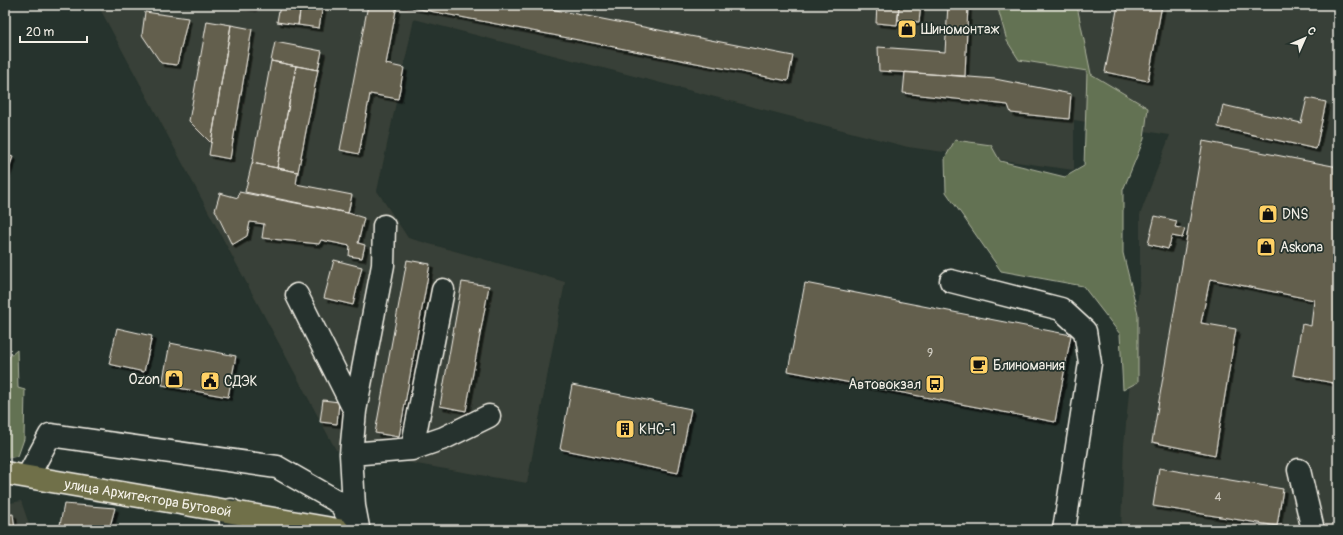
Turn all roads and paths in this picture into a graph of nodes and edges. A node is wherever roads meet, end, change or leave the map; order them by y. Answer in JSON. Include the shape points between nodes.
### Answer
{"nodes":[{"id":1,"x":384,"y":226,"type":"dead end"},
{"id":2,"x":951,"y":281,"type":"dead end"},
{"id":3,"x":444,"y":290,"type":"dead end"},
{"id":4,"x":297,"y":295,"type":"dead end"},
{"id":5,"x":355,"y":411,"type":"junction"},
{"id":6,"x":489,"y":416,"type":"dead end"},
{"id":7,"x":412,"y":449,"type":"junction"},
{"id":8,"x":351,"y":454,"type":"junction"},
{"id":9,"x":1299,"y":470,"type":"dead end"},
{"id":10,"x":5,"y":473,"type":"edge"},
{"id":11,"x":28,"y":476,"type":"junction"},
{"id":12,"x":231,"y":520,"type":"edge"},
{"id":13,"x":338,"y":530,"type":"edge"},
{"id":14,"x":357,"y":530,"type":"edge"},
{"id":15,"x":1064,"y":530,"type":"edge"},
{"id":16,"x":1313,"y":530,"type":"edge"}],
"edges":[{"from":1,"to":5,"type":"lane","via":[[383,265]]},
{"from":2,"to":15,"type":"lane","via":[[1061,309],[1084,332],[1090,363]]},
{"from":3,"to":7,"type":"lane"},
{"from":4,"to":5,"type":"lane"},
{"from":5,"to":8,"type":"lane"},
{"from":6,"to":7,"type":"lane","via":[[444,438]]},
{"from":7,"to":8,"type":"lane"},
{"from":8,"to":14,"type":"lane"},
{"from":9,"to":16,"type":"lane"},
{"from":10,"to":11,"type":"main road","name":"улица Архитектора Бутовой"},
{"from":11,"to":12,"type":"main road","name":"улица Архитектора Бутовой","via":[[166,501]]},
{"from":11,"to":14,"type":"lane","via":[[50,435],[277,467],[340,503]]},
{"from":12,"to":13,"type":"main road","name":"улица Архитектора Бутовой"}]}
